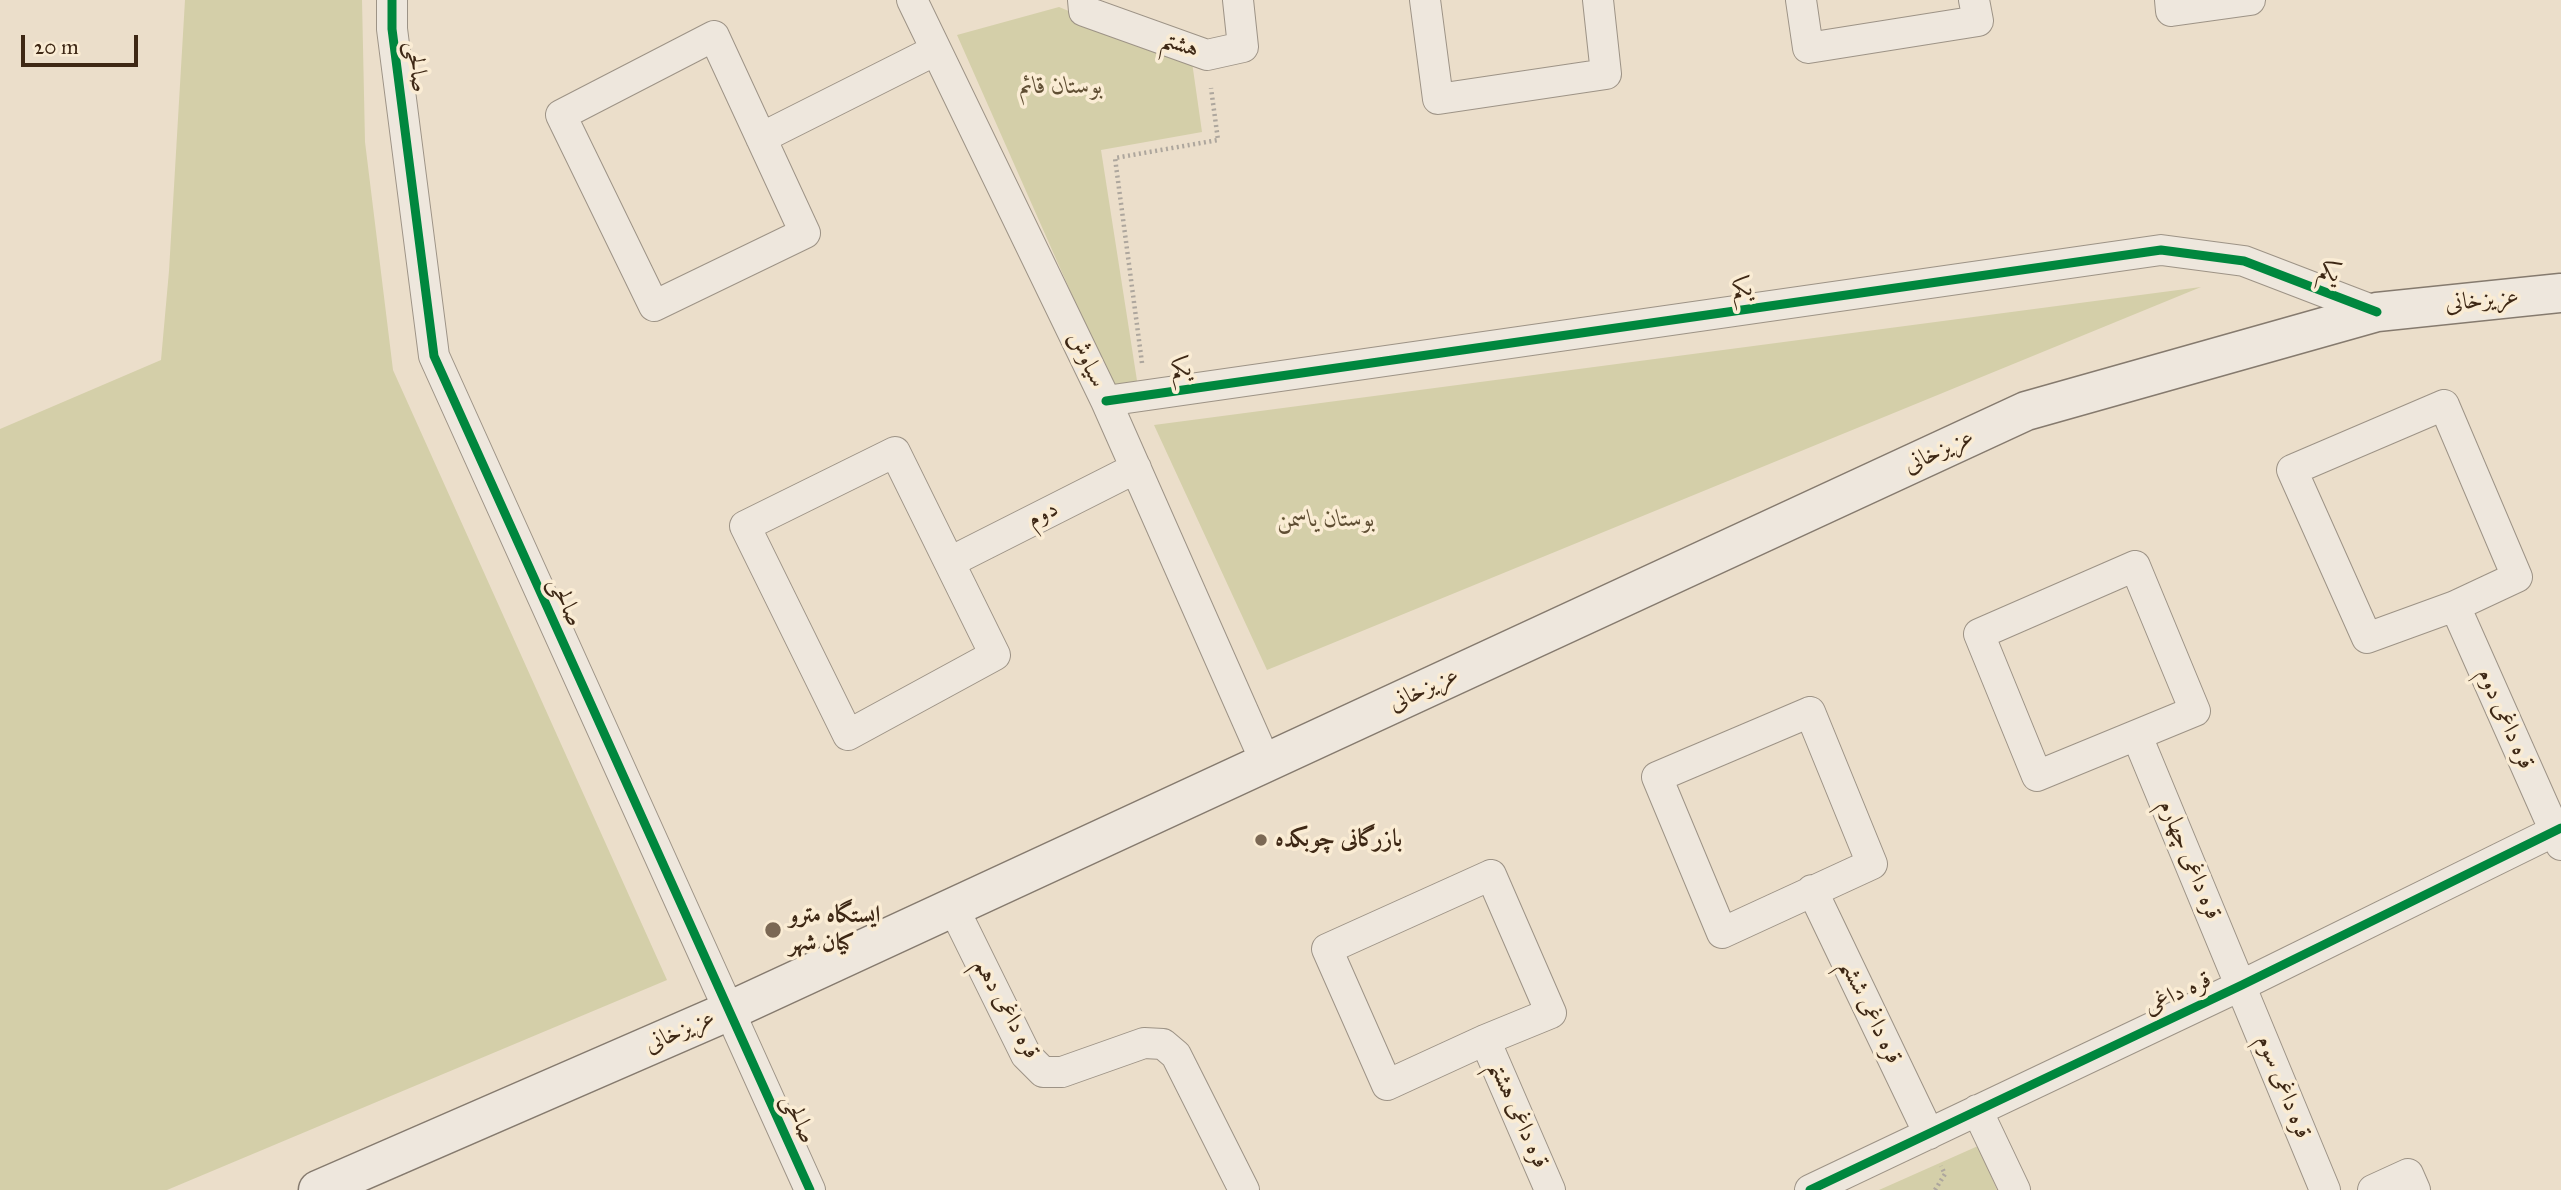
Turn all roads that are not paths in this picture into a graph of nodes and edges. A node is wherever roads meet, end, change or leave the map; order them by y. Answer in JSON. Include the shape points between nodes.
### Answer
{"nodes":[{"id":1,"x":392,"y":0,"type":"edge"},
{"id":2,"x":912,"y":0,"type":"edge"},
{"id":3,"x":1083,"y":0,"type":"edge"},
{"id":4,"x":1238,"y":0,"type":"edge"},
{"id":5,"x":1425,"y":0,"type":"edge"},
{"id":6,"x":1598,"y":0,"type":"edge"},
{"id":7,"x":1801,"y":0,"type":"edge"},
{"id":8,"x":1974,"y":0,"type":"edge"},
{"id":9,"x":2170,"y":0,"type":"edge"},
{"id":10,"x":2250,"y":0,"type":"edge"},
{"id":11,"x":936,"y":50,"type":"junction"},
{"id":12,"x":761,"y":138,"type":"junction"},
{"id":13,"x":2561,"y":293,"type":"edge"},
{"id":14,"x":2376,"y":312,"type":"junction"},
{"id":15,"x":1106,"y":401,"type":"junction"},
{"id":16,"x":1136,"y":468,"type":"junction"},
{"id":17,"x":950,"y":562,"type":"junction"},
{"id":18,"x":2455,"y":606,"type":"junction"},
{"id":19,"x":2137,"y":736,"type":"junction"},
{"id":20,"x":1266,"y":763,"type":"junction"},
{"id":21,"x":2559,"y":835,"type":"edge"},
{"id":22,"x":1812,"y":890,"type":"junction"},
{"id":23,"x":953,"y":907,"type":"junction"},
{"id":24,"x":2242,"y":985,"type":"junction"},
{"id":25,"x":729,"y":1011,"type":"junction"},
{"id":26,"x":1485,"y":1040,"type":"junction"},
{"id":27,"x":1977,"y":1110,"type":"junction"},
{"id":28,"x":1929,"y":1134,"type":"junction"},
{"id":29,"x":318,"y":1190,"type":"edge"},
{"id":30,"x":810,"y":1190,"type":"edge"},
{"id":31,"x":1244,"y":1190,"type":"edge"},
{"id":32,"x":1550,"y":1190,"type":"edge"},
{"id":33,"x":1810,"y":1190,"type":"edge"},
{"id":34,"x":2015,"y":1190,"type":"edge"},
{"id":35,"x":2325,"y":1190,"type":"edge"},
{"id":36,"x":2372,"y":1190,"type":"edge"},
{"id":37,"x":2415,"y":1190,"type":"edge"}],
"edges":[{"from":1,"to":25,"type":"street","name":"صالحی","via":[[434,356]]},
{"from":2,"to":11,"type":"street","name":"سیاوش"},
{"from":3,"to":4,"type":"street","name":"هشتم","via":[[1084,11],[1207,55],[1243,47]]},
{"from":5,"to":6,"type":"street","via":[[1438,99],[1606,74]]},
{"from":7,"to":8,"type":"street","via":[[1808,48],[1978,21]]},
{"from":9,"to":10,"type":"street","via":[[2171,11]]},
{"from":11,"to":12,"type":"street"},
{"from":11,"to":15,"type":"street","name":"سیاوش"},
{"from":12,"to":12,"type":"street","via":[[714,36],[561,114],[654,306],[805,233]]},
{"from":13,"to":14,"type":"main road","name":"عزیزخانی"},
{"from":14,"to":15,"type":"street","name":"یکم","via":[[2244,261],[2161,250]]},
{"from":14,"to":20,"type":"main road","name":"عزیزخانی","via":[[2026,411]]},
{"from":15,"to":16,"type":"street","name":"سیاوش"},
{"from":16,"to":17,"type":"street","name":"دوم"},
{"from":16,"to":20,"type":"street","name":"سیاوش"},
{"from":17,"to":17,"type":"street","via":[[995,655],[848,735],[745,526],[895,452]]},
{"from":18,"to":18,"type":"street","via":[[2518,577],[2444,405],[2292,470],[2367,638]]},
{"from":18,"to":21,"type":"street","name":"قره داغی دوم"},
{"from":19,"to":19,"type":"street","via":[[2195,711],[2135,566],[1979,634],[2037,776]]},
{"from":19,"to":24,"type":"street","name":"قره داغی چهارم"},
{"from":20,"to":23,"type":"main road","name":"عزیزخانی"},
{"from":21,"to":24,"type":"street","name":"قره داغی"},
{"from":22,"to":22,"type":"street","via":[[1872,864],[1811,712],[1657,777],[1722,933]]},
{"from":22,"to":28,"type":"street","name":"قره داغی ششم"},
{"from":23,"to":25,"type":"main road","name":"عزیزخانی"},
{"from":23,"to":31,"type":"street","name":"قره داغی دهم","via":[[1027,1055],[1043,1072],[1062,1072],[1144,1043],[1163,1044],[1176,1055]]},
{"from":24,"to":27,"type":"street","name":"قره داغی"},
{"from":24,"to":35,"type":"street","name":"قره داغی سوم"},
{"from":25,"to":29,"type":"main road","name":"عزیزخانی"},
{"from":25,"to":30,"type":"street","name":"صالحی"},
{"from":26,"to":26,"type":"street","via":[[1551,1013],[1491,876],[1327,949],[1387,1085]]},
{"from":26,"to":32,"type":"street","name":"قره داغی هشتم"},
{"from":27,"to":28,"type":"street","name":"قره داغی"},
{"from":27,"to":34,"type":"street"},
{"from":28,"to":33,"type":"street","name":"قره داغی"},
{"from":36,"to":37,"type":"street","via":[[2408,1174]]}]}
